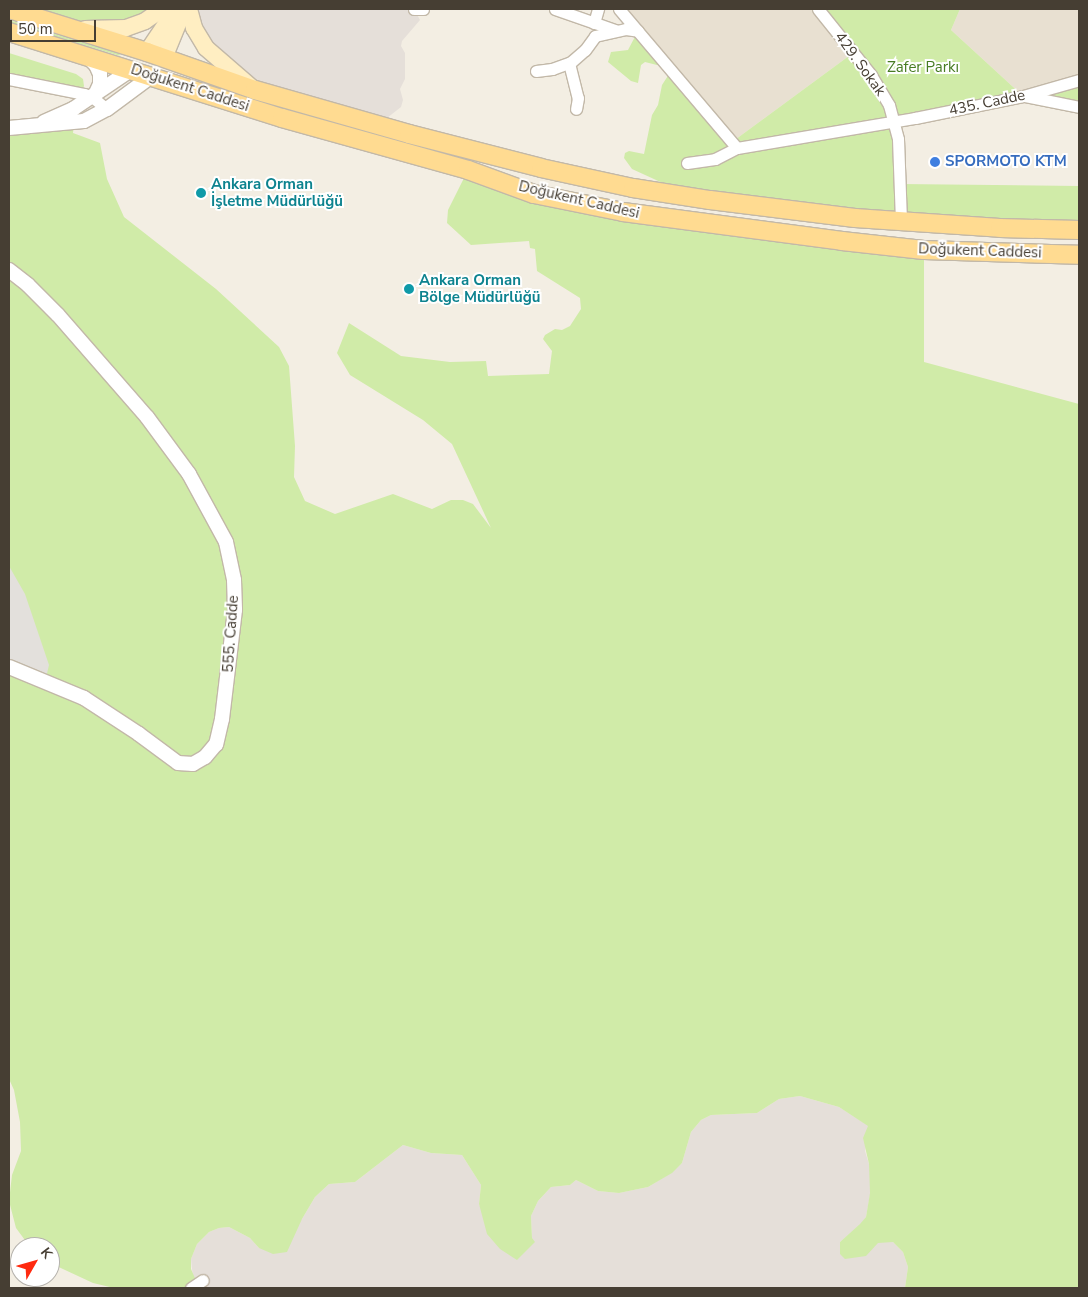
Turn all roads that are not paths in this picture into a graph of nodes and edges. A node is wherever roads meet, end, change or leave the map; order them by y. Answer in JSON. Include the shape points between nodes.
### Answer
{"nodes":[{"id":1,"x":10,"y":9,"type":"edge"},
{"id":2,"x":162,"y":9,"type":"edge"},
{"id":3,"x":176,"y":9,"type":"edge"},
{"id":4,"x":184,"y":9,"type":"edge"},
{"id":5,"x":189,"y":9,"type":"edge"},
{"id":6,"x":555,"y":9,"type":"edge"},
{"id":7,"x":598,"y":9,"type":"edge"},
{"id":8,"x":619,"y":9,"type":"edge"},
{"id":9,"x":818,"y":9,"type":"edge"},
{"id":10,"x":594,"y":23,"type":"junction"},
{"id":11,"x":75,"y":28,"type":"junction"},
{"id":12,"x":616,"y":30,"type":"junction"},
{"id":13,"x":638,"y":31,"type":"junction"},
{"id":14,"x":9,"y":32,"type":"edge"},
{"id":15,"x":147,"y":52,"type":"junction"},
{"id":16,"x":86,"y":55,"type":"junction"},
{"id":17,"x":164,"y":58,"type":"junction"},
{"id":18,"x":569,"y":63,"type":"junction"},
{"id":19,"x":132,"y":69,"type":"junction"},
{"id":20,"x":536,"y":71,"type":"dead end"},
{"id":21,"x":153,"y":75,"type":"junction"},
{"id":22,"x":9,"y":79,"type":"edge"},
{"id":23,"x":1079,"y":80,"type":"edge"},
{"id":24,"x":255,"y":90,"type":"junction"},
{"id":25,"x":94,"y":96,"type":"junction"},
{"id":26,"x":1023,"y":96,"type":"junction"},
{"id":27,"x":1079,"y":107,"type":"edge"},
{"id":28,"x":576,"y":108,"type":"dead end"},
{"id":29,"x":107,"y":109,"type":"junction"},
{"id":30,"x":895,"y":122,"type":"junction"},
{"id":31,"x":38,"y":125,"type":"junction"},
{"id":32,"x":9,"y":128,"type":"edge"},
{"id":33,"x":737,"y":148,"type":"junction"},
{"id":34,"x":687,"y":163,"type":"dead end"},
{"id":35,"x":901,"y":222,"type":"junction"},
{"id":36,"x":1079,"y":230,"type":"edge"},
{"id":37,"x":1079,"y":254,"type":"edge"},
{"id":38,"x":9,"y":270,"type":"edge"},
{"id":39,"x":9,"y":668,"type":"edge"},
{"id":40,"x":203,"y":1280,"type":"dead end"},
{"id":41,"x":191,"y":1288,"type":"edge"}],
"edges":[{"from":1,"to":11,"type":"main road","name":"Doğukent Caddesi"},
{"from":2,"to":11,"type":"main road","via":[[145,21],[126,28]]},
{"from":3,"to":15,"type":"main road"},
{"from":4,"to":17,"type":"main road"},
{"from":5,"to":24,"type":"main road","via":[[194,28],[206,48]]},
{"from":6,"to":10,"type":"street"},
{"from":7,"to":10,"type":"street"},
{"from":8,"to":13,"type":"street"},
{"from":9,"to":30,"type":"street","name":"429. Sokak","via":[[876,83]]},
{"from":10,"to":12,"type":"street"},
{"from":11,"to":15,"type":"main road","name":"Doğukent Caddesi"},
{"from":12,"to":13,"type":"street"},
{"from":12,"to":18,"type":"street","via":[[595,36],[585,50]]},
{"from":13,"to":33,"type":"street"},
{"from":14,"to":16,"type":"main road","name":"Doğukent Caddesi"},
{"from":15,"to":17,"type":"main road","name":"Doğukent Caddesi"},
{"from":15,"to":19,"type":"main road"},
{"from":16,"to":19,"type":"main road","name":"Doğukent Caddesi"},
{"from":16,"to":25,"type":"street","via":[[96,64],[100,74],[100,84]]},
{"from":17,"to":21,"type":"main road"},
{"from":17,"to":24,"type":"main road","name":"Doğukent Caddesi"},
{"from":18,"to":20,"type":"street"},
{"from":18,"to":28,"type":"street","via":[[578,98]]},
{"from":19,"to":21,"type":"main road","name":"Doğukent Caddesi"},
{"from":19,"to":25,"type":"street"},
{"from":21,"to":29,"type":"street"},
{"from":21,"to":37,"type":"main road","name":"Doğukent Caddesi","via":[[282,118],[468,170],[534,194],[623,212],[924,250]]},
{"from":22,"to":25,"type":"street"},
{"from":23,"to":26,"type":"street","name":"435. Cadde"},
{"from":24,"to":35,"type":"main road","name":"Doğukent Caddesi","via":[[419,137],[606,182],[710,200]]},
{"from":25,"to":29,"type":"street"},
{"from":25,"to":31,"type":"street"},
{"from":26,"to":27,"type":"street"},
{"from":26,"to":30,"type":"street","name":"435. Cadde"},
{"from":29,"to":31,"type":"street","via":[[74,123]]},
{"from":30,"to":33,"type":"street","name":"435. Cadde"},
{"from":30,"to":35,"type":"street","name":"429. Sokak"},
{"from":31,"to":32,"type":"street"},
{"from":33,"to":34,"type":"street","name":"435. Cadde","via":[[715,159]]},
{"from":35,"to":36,"type":"main road","name":"Doğukent Caddesi"},
{"from":38,"to":39,"type":"street","name":"555. Cadde","via":[[64,322],[147,417],[189,474],[226,542],[234,580],[235,610],[216,744],[205,757],[193,764],[178,763],[84,698]]},
{"from":40,"to":41,"type":"street"}]}
